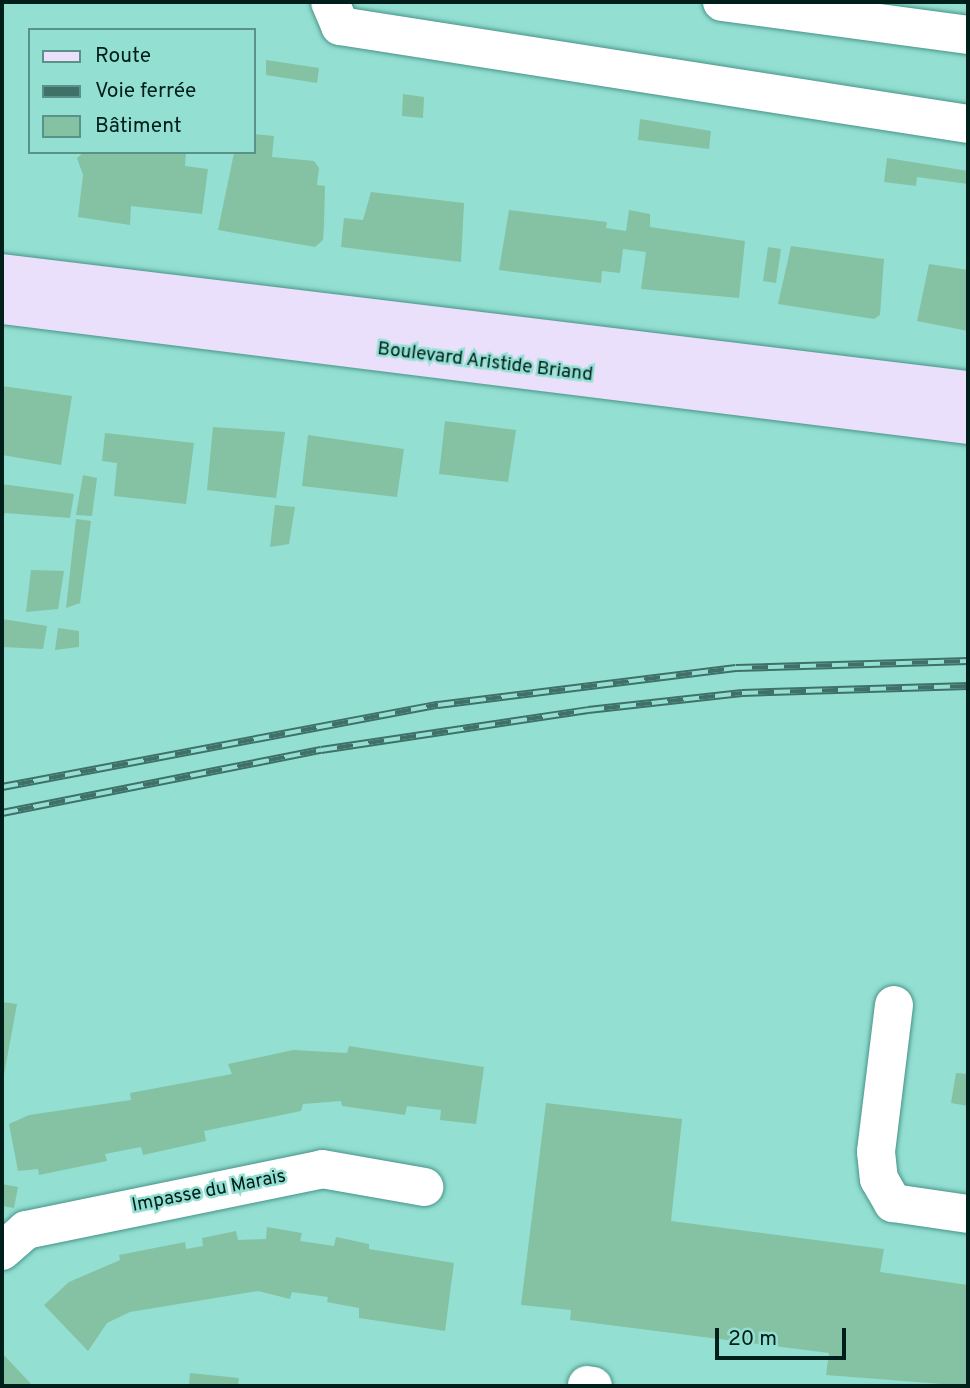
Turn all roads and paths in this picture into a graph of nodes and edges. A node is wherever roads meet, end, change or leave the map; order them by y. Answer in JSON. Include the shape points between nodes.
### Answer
{"nodes":[{"id":1,"x":330,"y":2,"type":"edge"},
{"id":2,"x":722,"y":2,"type":"edge"},
{"id":3,"x":968,"y":34,"type":"edge"},
{"id":4,"x":968,"y":124,"type":"edge"},
{"id":5,"x":2,"y":273,"type":"edge"},
{"id":6,"x":2,"y":305,"type":"edge"},
{"id":7,"x":968,"y":390,"type":"edge"},
{"id":8,"x":968,"y":425,"type":"edge"},
{"id":9,"x":894,"y":1005,"type":"dead end"},
{"id":10,"x":424,"y":1187,"type":"dead end"},
{"id":11,"x":968,"y":1214,"type":"edge"},
{"id":12,"x":2,"y":1251,"type":"edge"}],
"edges":[{"from":1,"to":4,"type":"street","via":[[340,26]]},
{"from":2,"to":3,"type":"street"},
{"from":5,"to":7,"type":"main road","name":"Boulevard Aristide Briand"},
{"from":6,"to":8,"type":"main road","name":"Boulevard Aristide Briand"},
{"from":9,"to":11,"type":"street","via":[[876,1152],[878,1179],[893,1203]]},
{"from":10,"to":12,"type":"street","name":"Impasse du Marais","via":[[322,1169],[26,1230]]}]}
